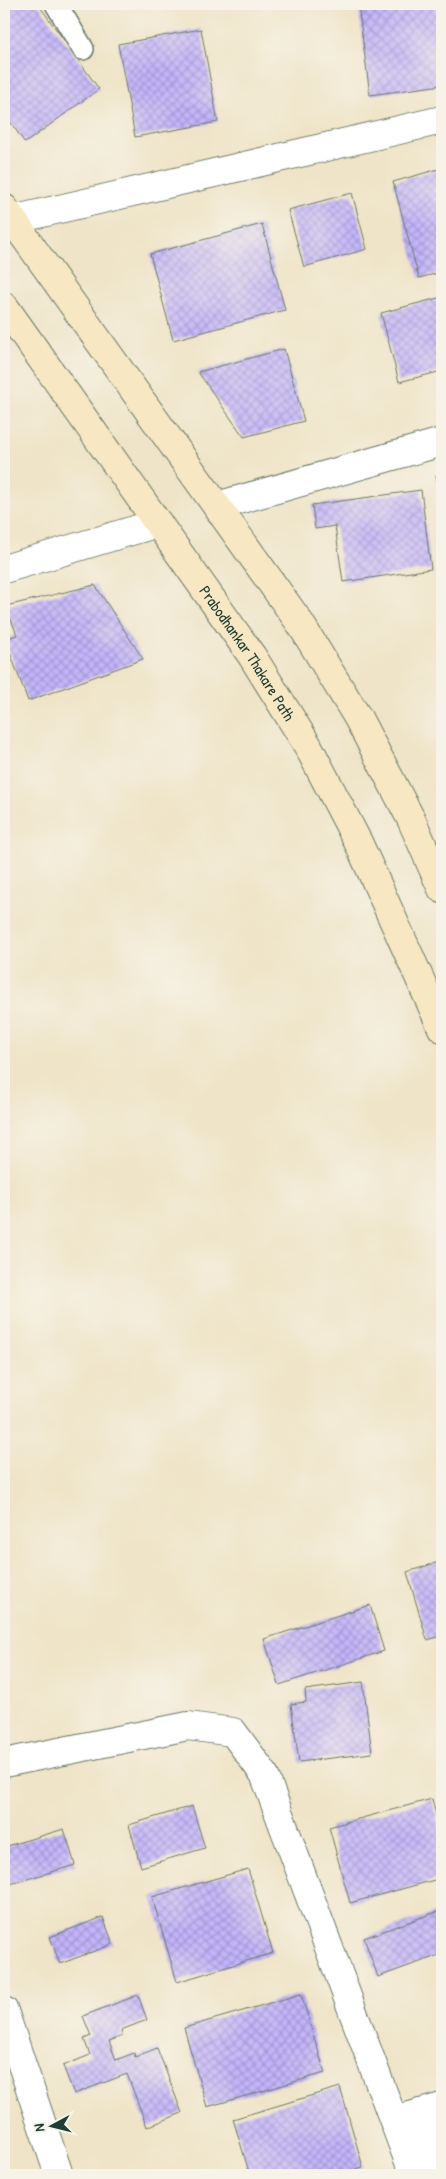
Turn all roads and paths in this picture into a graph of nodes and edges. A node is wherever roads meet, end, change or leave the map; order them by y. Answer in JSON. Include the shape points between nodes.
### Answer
{"nodes":[{"id":1,"x":56,"y":4,"type":"edge"},
{"id":2,"x":83,"y":49,"type":"dead end"},
{"id":3,"x":442,"y":120,"type":"edge"},
{"id":4,"x":8,"y":214,"type":"edge"},
{"id":5,"x":4,"y":306,"type":"edge"},
{"id":6,"x":442,"y":442,"type":"edge"},
{"id":7,"x":217,"y":506,"type":"junction"},
{"id":8,"x":158,"y":523,"type":"junction"},
{"id":9,"x":4,"y":569,"type":"edge"},
{"id":10,"x":442,"y":888,"type":"edge"},
{"id":11,"x":442,"y":1028,"type":"edge"},
{"id":12,"x":4,"y":1763,"type":"edge"},
{"id":13,"x":4,"y":2011,"type":"edge"},
{"id":14,"x":419,"y":2114,"type":"edge"},
{"id":15,"x":59,"y":2175,"type":"edge"},
{"id":16,"x":414,"y":2175,"type":"edge"},
{"id":17,"x":442,"y":2175,"type":"edge"}],
"edges":[{"from":1,"to":2,"type":"lane"},
{"from":3,"to":4,"type":"street"},
{"from":4,"to":7,"type":"main road"},
{"from":5,"to":8,"type":"main road","name":"Prabodhankar Thakare Path"},
{"from":6,"to":7,"type":"street"},
{"from":7,"to":10,"type":"main road","via":[[300,623],[358,718],[411,819]]},
{"from":8,"to":9,"type":"street"},
{"from":8,"to":11,"type":"main road","name":"Prabodhankar Thakare Path","via":[[252,656],[308,746],[359,844]]},
{"from":12,"to":14,"type":"street","via":[[188,1726],[233,1732],[264,1774]]},
{"from":13,"to":15,"type":"street"},
{"from":14,"to":16,"type":"street"},
{"from":14,"to":17,"type":"street"}]}
